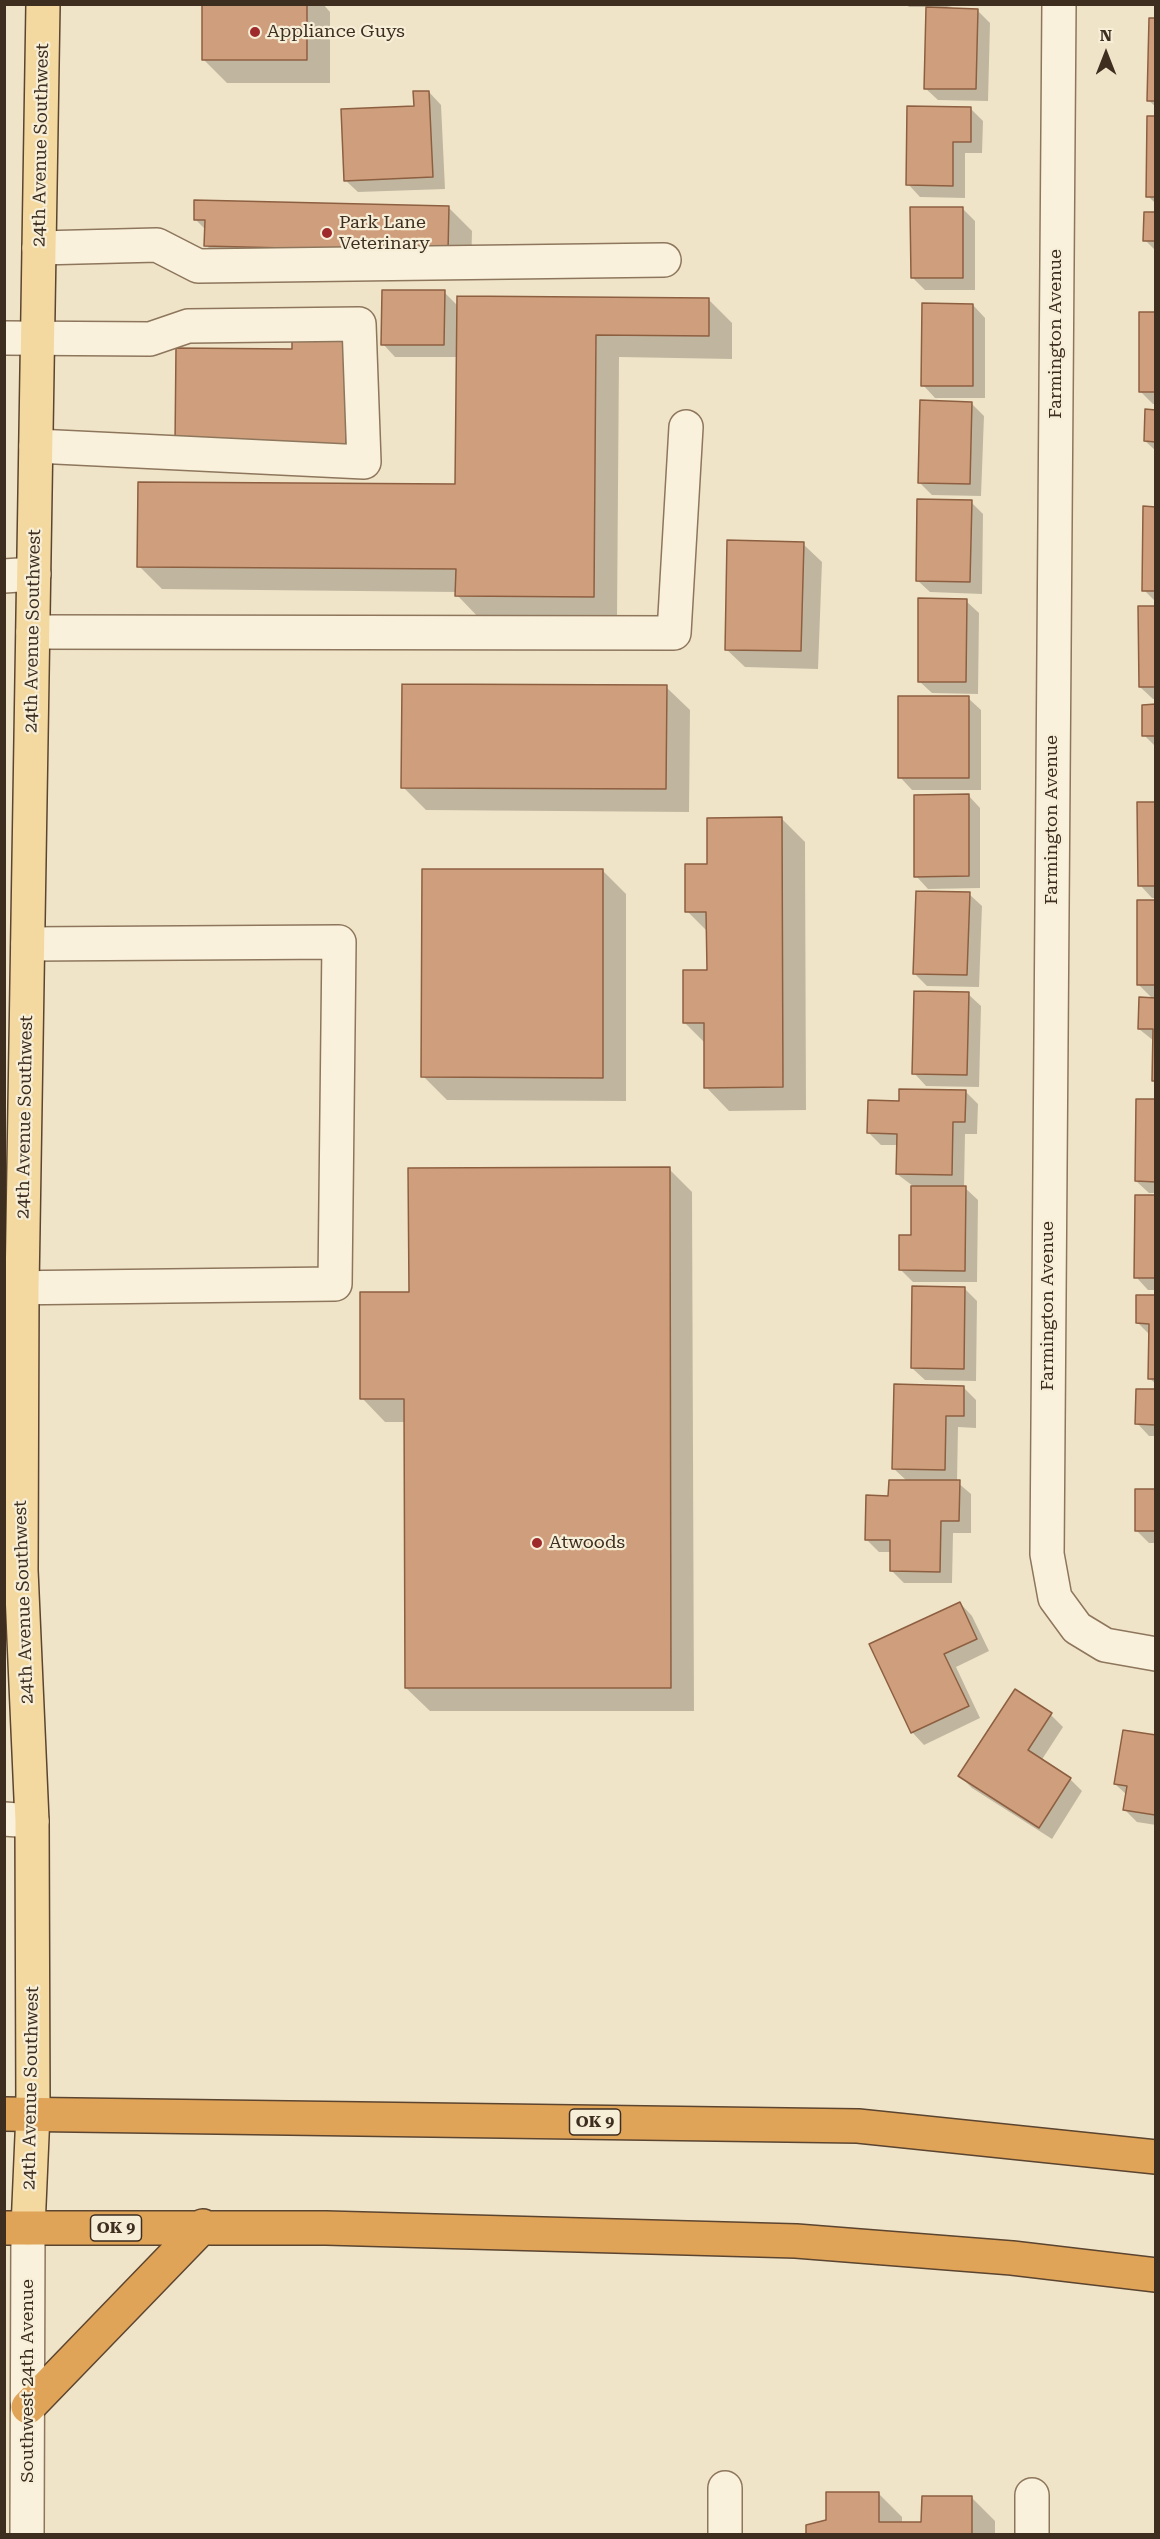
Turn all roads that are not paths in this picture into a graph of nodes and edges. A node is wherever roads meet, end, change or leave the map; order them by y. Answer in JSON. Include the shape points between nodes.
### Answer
{"nodes":[{"id":1,"x":43,"y":4,"type":"edge"},
{"id":2,"x":1059,"y":4,"type":"edge"},
{"id":3,"x":39,"y":248,"type":"junction"},
{"id":4,"x":664,"y":260,"type":"dead end"},
{"id":5,"x":38,"y":337,"type":"junction"},
{"id":6,"x":4,"y":338,"type":"edge"},
{"id":7,"x":686,"y":427,"type":"dead end"},
{"id":8,"x":36,"y":446,"type":"junction"},
{"id":9,"x":19,"y":575,"type":"edge"},
{"id":10,"x":33,"y":632,"type":"junction"},
{"id":11,"x":28,"y":944,"type":"junction"},
{"id":12,"x":13,"y":1288,"type":"edge"},
{"id":13,"x":13,"y":1499,"type":"edge"},
{"id":14,"x":13,"y":1570,"type":"edge"},
{"id":15,"x":1155,"y":1654,"type":"edge"},
{"id":16,"x":18,"y":1820,"type":"edge"},
{"id":17,"x":19,"y":2113,"type":"edge"},
{"id":18,"x":1155,"y":2157,"type":"edge"},
{"id":19,"x":203,"y":2226,"type":"junction"},
{"id":20,"x":16,"y":2228,"type":"edge"},
{"id":21,"x":1155,"y":2275,"type":"edge"},
{"id":22,"x":28,"y":2407,"type":"junction"},
{"id":23,"x":725,"y":2488,"type":"dead end"},
{"id":24,"x":1032,"y":2495,"type":"dead end"},
{"id":25,"x":27,"y":2535,"type":"edge"},
{"id":26,"x":725,"y":2535,"type":"edge"},
{"id":27,"x":1032,"y":2535,"type":"edge"}],
"edges":[{"from":1,"to":3,"type":"main road","name":"24th Avenue Southwest"},
{"from":2,"to":15,"type":"street","name":"Farmington Avenue","via":[[1047,1554],[1054,1598],[1077,1628],[1105,1645]]},
{"from":3,"to":4,"type":"street","via":[[157,245],[198,266]]},
{"from":3,"to":5,"type":"main road","name":"24th Avenue Southwest"},
{"from":5,"to":6,"type":"street"},
{"from":5,"to":8,"type":"main road","name":"24th Avenue Southwest"},
{"from":5,"to":8,"type":"street","via":[[150,339],[188,326],[359,324],[364,462]]},
{"from":7,"to":10,"type":"street","via":[[674,633]]},
{"from":8,"to":9,"type":"main road","name":"24th Avenue Southwest"},
{"from":9,"to":10,"type":"main road","name":"24th Avenue Southwest"},
{"from":10,"to":11,"type":"main road","name":"24th Avenue Southwest"},
{"from":11,"to":12,"type":"main road","name":"24th Avenue Southwest"},
{"from":11,"to":12,"type":"street","via":[[339,942],[336,1284]]},
{"from":12,"to":13,"type":"main road","name":"24th Avenue Southwest"},
{"from":13,"to":14,"type":"main road","name":"24th Avenue Southwest"},
{"from":14,"to":16,"type":"main road","name":"24th Avenue Southwest"},
{"from":16,"to":17,"type":"main road","name":"24th Avenue Southwest"},
{"from":17,"to":18,"type":"highway","number":"OK 9","via":[[858,2126]]},
{"from":17,"to":20,"type":"main road","name":"24th Avenue Southwest"},
{"from":19,"to":20,"type":"highway","number":"OK 9"},
{"from":19,"to":21,"type":"highway","number":"OK 9","via":[[796,2241],[1012,2258]]},
{"from":19,"to":22,"type":"highway"},
{"from":20,"to":22,"type":"street","name":"Southwest 24th Avenue"},
{"from":22,"to":25,"type":"street","name":"Southwest 24th Avenue"},
{"from":23,"to":26,"type":"street"},
{"from":24,"to":27,"type":"street"}]}
